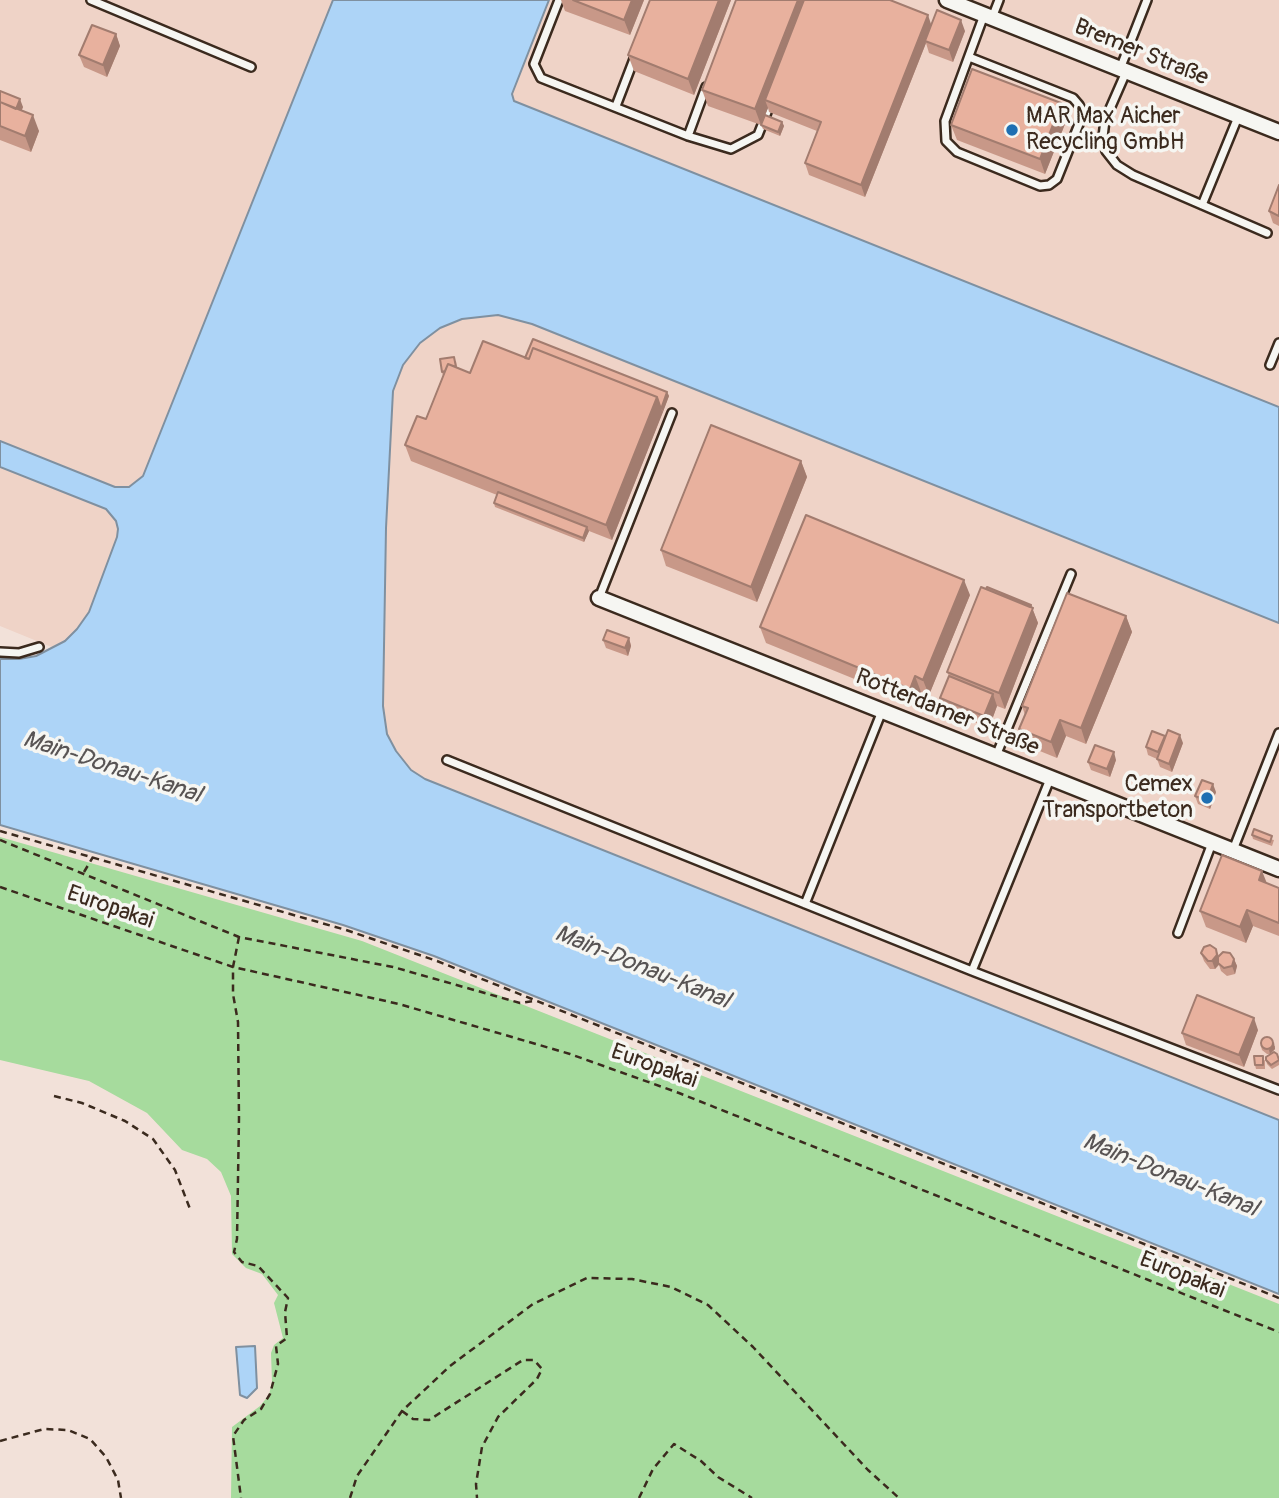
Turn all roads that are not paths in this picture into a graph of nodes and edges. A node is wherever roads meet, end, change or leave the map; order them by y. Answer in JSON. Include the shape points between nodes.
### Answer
{"nodes":[{"id":1,"x":91,"y":0,"type":"edge"},
{"id":2,"x":559,"y":0,"type":"edge"},
{"id":3,"x":947,"y":0,"type":"edge"},
{"id":4,"x":999,"y":0,"type":"edge"},
{"id":5,"x":1147,"y":0,"type":"edge"},
{"id":6,"x":988,"y":17,"type":"junction"},
{"id":7,"x":639,"y":47,"type":"edge"},
{"id":8,"x":969,"y":57,"type":"junction"},
{"id":9,"x":251,"y":67,"type":"dead end"},
{"id":10,"x":1123,"y":70,"type":"junction"},
{"id":11,"x":711,"y":74,"type":"edge"},
{"id":12,"x":773,"y":98,"type":"edge"},
{"id":13,"x":616,"y":106,"type":"junction"},
{"id":14,"x":1238,"y":117,"type":"junction"},
{"id":15,"x":1279,"y":132,"type":"edge"},
{"id":16,"x":688,"y":136,"type":"junction"},
{"id":17,"x":1202,"y":205,"type":"junction"},
{"id":18,"x":1267,"y":233,"type":"dead end"},
{"id":19,"x":1279,"y":343,"type":"edge"},
{"id":20,"x":1270,"y":365,"type":"dead end"},
{"id":21,"x":672,"y":413,"type":"dead end"},
{"id":22,"x":1071,"y":574,"type":"dead end"},
{"id":23,"x":599,"y":598,"type":"joint"},
{"id":24,"x":39,"y":647,"type":"dead end"},
{"id":25,"x":0,"y":652,"type":"edge"},
{"id":26,"x":882,"y":711,"type":"junction"},
{"id":27,"x":1279,"y":733,"type":"edge"},
{"id":28,"x":996,"y":757,"type":"junction"},
{"id":29,"x":447,"y":760,"type":"dead end"},
{"id":30,"x":1051,"y":779,"type":"junction"},
{"id":31,"x":1212,"y":843,"type":"junction"},
{"id":32,"x":1232,"y":851,"type":"junction"},
{"id":33,"x":1279,"y":869,"type":"edge"},
{"id":34,"x":805,"y":904,"type":"junction"},
{"id":35,"x":1178,"y":933,"type":"dead end"},
{"id":36,"x":972,"y":971,"type":"junction"},
{"id":37,"x":1279,"y":1090,"type":"edge"}],
"edges":[{"from":1,"to":9,"type":"lane"},
{"from":2,"to":13,"type":"lane","via":[[534,64],[541,78]]},
{"from":3,"to":6,"type":"street","name":"Bremer Straße"},
{"from":4,"to":6,"type":"lane"},
{"from":5,"to":10,"type":"lane"},
{"from":6,"to":8,"type":"lane"},
{"from":6,"to":10,"type":"street","name":"Bremer Straße"},
{"from":7,"to":13,"type":"lane"},
{"from":8,"to":8,"type":"lane","via":[[945,121],[946,141],[957,152],[1040,186],[1049,185],[1057,179],[1083,114],[1079,105],[1073,98]]},
{"from":10,"to":14,"type":"street","name":"Bremer Straße"},
{"from":10,"to":17,"type":"lane","via":[[1105,120],[1105,151],[1133,176]]},
{"from":11,"to":16,"type":"lane"},
{"from":12,"to":16,"type":"lane","via":[[758,135],[731,149]]},
{"from":13,"to":16,"type":"lane"},
{"from":14,"to":15,"type":"street","name":"Bremer Straße"},
{"from":14,"to":17,"type":"lane"},
{"from":17,"to":18,"type":"lane"},
{"from":19,"to":20,"type":"lane"},
{"from":21,"to":23,"type":"lane"},
{"from":22,"to":28,"type":"lane"},
{"from":23,"to":26,"type":"street","name":"Rotterdamer Straße"},
{"from":24,"to":25,"type":"lane"},
{"from":26,"to":28,"type":"street","name":"Rotterdamer Straße"},
{"from":26,"to":34,"type":"lane"},
{"from":27,"to":32,"type":"lane"},
{"from":28,"to":30,"type":"street","name":"Rotterdamer Straße"},
{"from":29,"to":34,"type":"lane"},
{"from":30,"to":31,"type":"street","name":"Rotterdamer Straße"},
{"from":30,"to":36,"type":"lane"},
{"from":31,"to":32,"type":"street","name":"Rotterdamer Straße"},
{"from":31,"to":35,"type":"lane"},
{"from":32,"to":33,"type":"street","name":"Rotterdamer Straße"},
{"from":34,"to":36,"type":"lane"},
{"from":36,"to":37,"type":"lane"}]}
